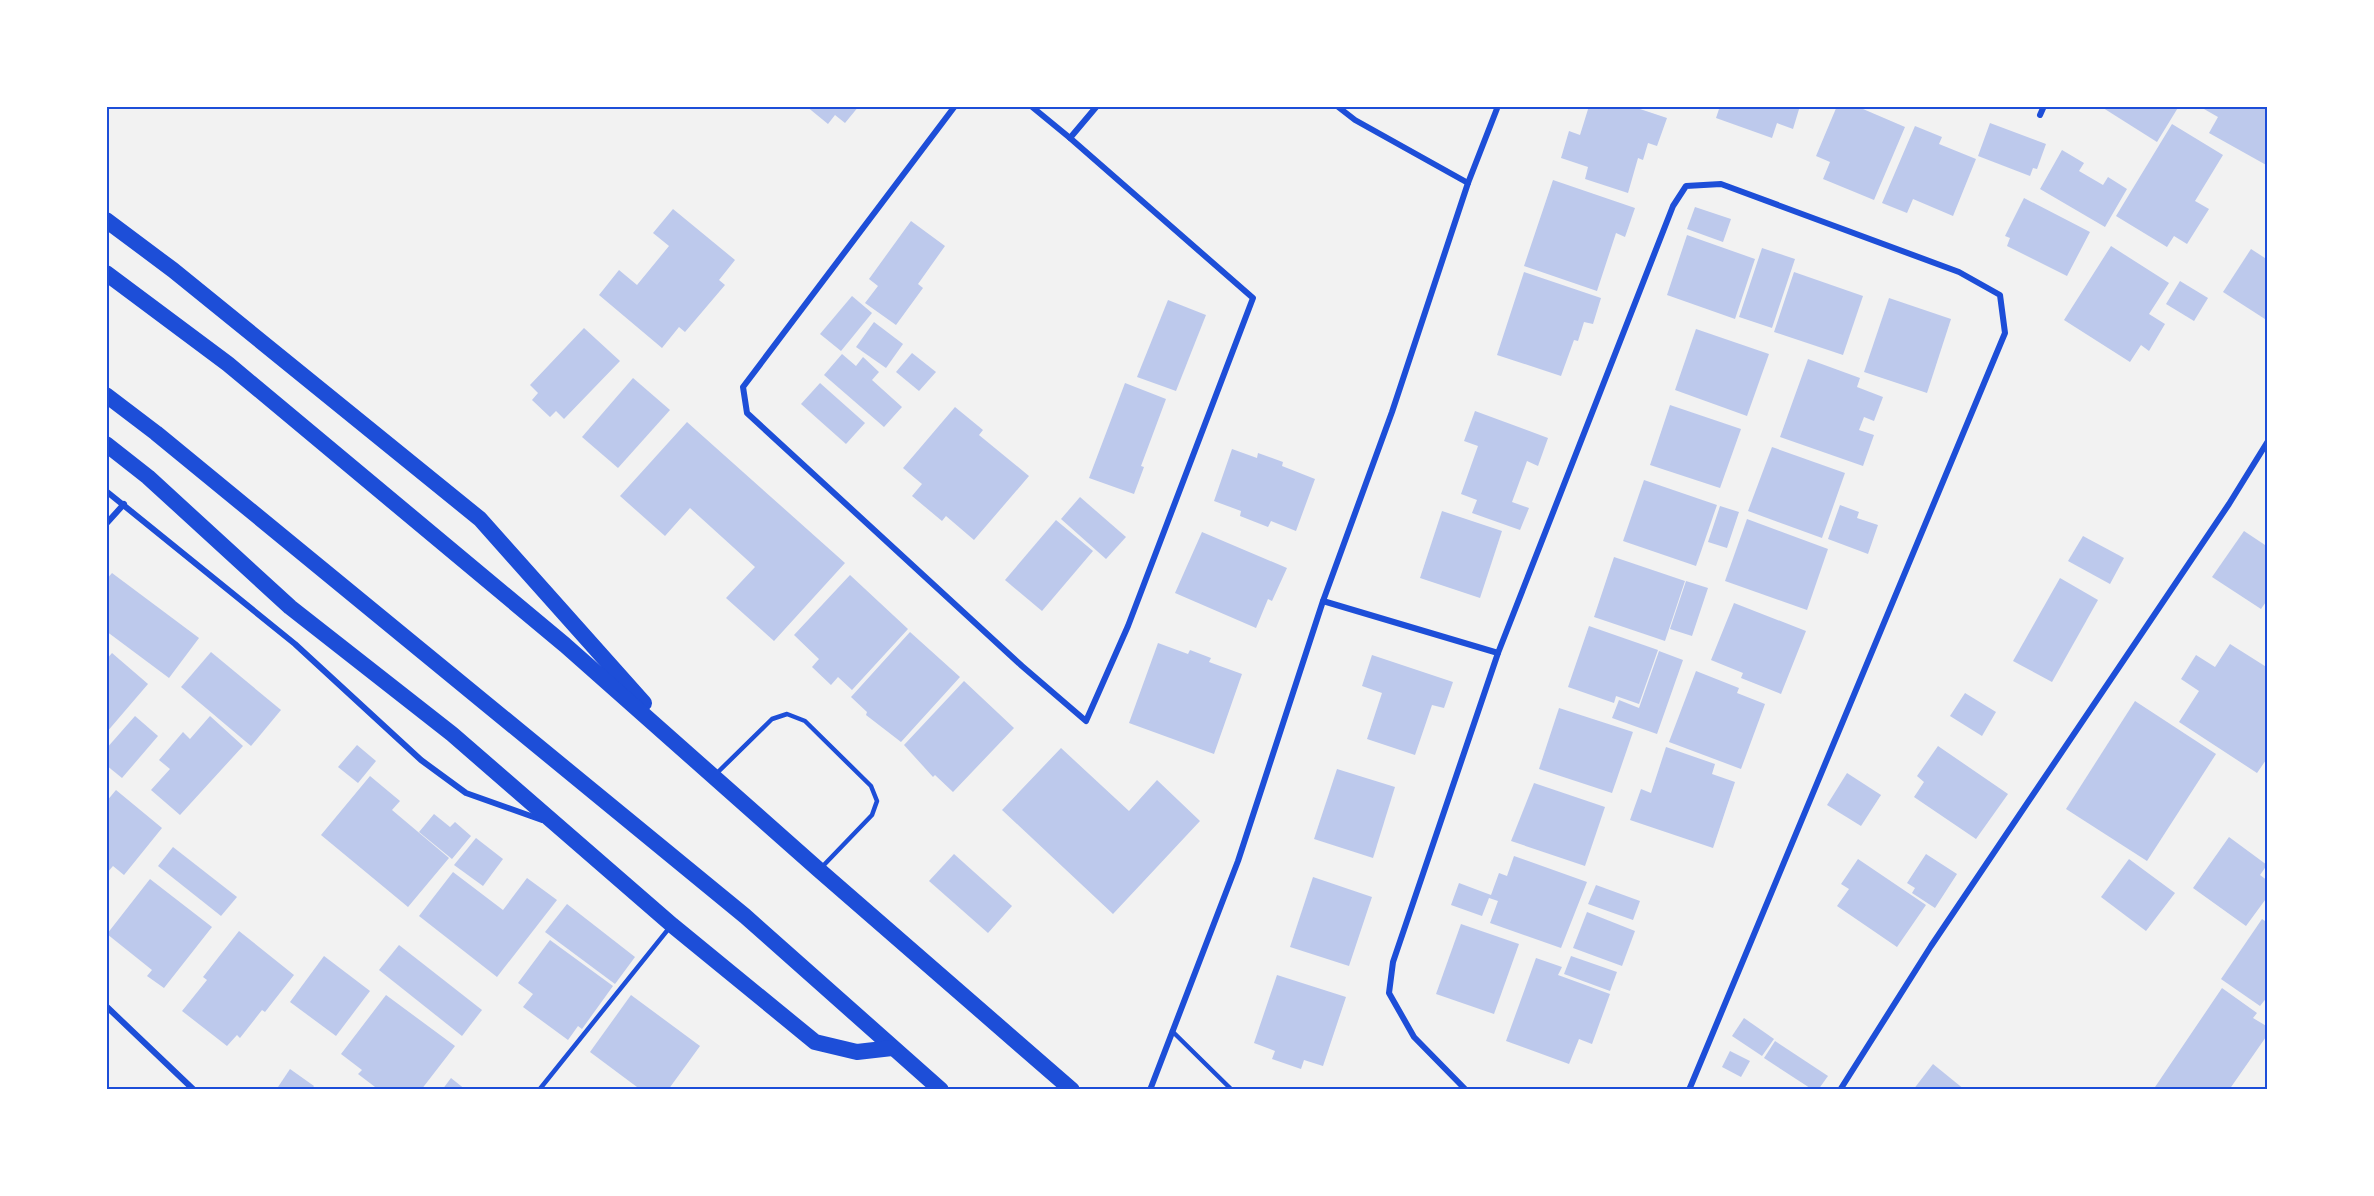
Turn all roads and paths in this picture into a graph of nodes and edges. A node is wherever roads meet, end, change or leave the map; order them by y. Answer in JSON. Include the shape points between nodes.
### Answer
{"nodes":[{"id":1,"x":955,"y":106,"type":"edge"},
{"id":2,"x":1031,"y":106,"type":"edge"},
{"id":3,"x":1097,"y":106,"type":"edge"},
{"id":4,"x":1337,"y":106,"type":"edge"},
{"id":5,"x":1498,"y":106,"type":"edge"},
{"id":6,"x":2044,"y":106,"type":"edge"},
{"id":7,"x":2040,"y":115,"type":"dead end"},
{"id":8,"x":1070,"y":138,"type":"junction"},
{"id":9,"x":1468,"y":183,"type":"junction"},
{"id":10,"x":106,"y":220,"type":"edge"},
{"id":11,"x":106,"y":273,"type":"edge"},
{"id":12,"x":106,"y":395,"type":"edge"},
{"id":13,"x":2268,"y":441,"type":"edge"},
{"id":14,"x":106,"y":444,"type":"edge"},
{"id":15,"x":106,"y":490,"type":"edge"},
{"id":16,"x":124,"y":504,"type":"junction"},
{"id":17,"x":106,"y":524,"type":"edge"},
{"id":18,"x":1323,"y":601,"type":"junction"},
{"id":19,"x":1498,"y":653,"type":"junction"},
{"id":20,"x":697,"y":762,"type":"junction"},
{"id":21,"x":713,"y":777,"type":"junction"},
{"id":22,"x":554,"y":824,"type":"junction"},
{"id":23,"x":819,"y":870,"type":"junction"},
{"id":24,"x":672,"y":925,"type":"junction"},
{"id":25,"x":106,"y":1006,"type":"edge"},
{"id":26,"x":1172,"y":1031,"type":"junction"},
{"id":27,"x":892,"y":1048,"type":"junction"},
{"id":28,"x":931,"y":1084,"type":"edge"},
{"id":29,"x":194,"y":1089,"type":"edge"},
{"id":30,"x":539,"y":1089,"type":"edge"},
{"id":31,"x":1072,"y":1089,"type":"edge"},
{"id":32,"x":1150,"y":1089,"type":"edge"},
{"id":33,"x":1232,"y":1089,"type":"edge"},
{"id":34,"x":1466,"y":1089,"type":"edge"},
{"id":35,"x":1689,"y":1089,"type":"edge"},
{"id":36,"x":1840,"y":1089,"type":"edge"}],
"edges":[{"from":1,"to":8,"type":"street","via":[[743,387],[747,413],[1086,721],[1128,626],[1253,298]]},
{"from":2,"to":8,"type":"street"},
{"from":3,"to":8,"type":"street"},
{"from":4,"to":9,"type":"street"},
{"from":5,"to":9,"type":"street"},
{"from":6,"to":7,"type":"street"},
{"from":9,"to":18,"type":"street","via":[[1392,412]]},
{"from":10,"to":20,"type":"highway","via":[[480,519]]},
{"from":11,"to":20,"type":"highway","via":[[237,372],[566,645]]},
{"from":12,"to":27,"type":"highway","via":[[745,916]]},
{"from":13,"to":36,"type":"street"},
{"from":14,"to":22,"type":"highway","via":[[148,477],[290,607],[452,734]]},
{"from":15,"to":16,"type":"street"},
{"from":16,"to":17,"type":"street"},
{"from":16,"to":22,"type":"street","via":[[295,644],[421,760],[466,794]]},
{"from":18,"to":19,"type":"street"},
{"from":18,"to":26,"type":"street","via":[[1238,861]]},
{"from":19,"to":34,"type":"street","via":[[1393,962],[1389,993],[1414,1036]]},
{"from":19,"to":35,"type":"street","via":[[1672,206],[1686,186],[1721,184],[1959,273],[2000,295],[2005,333]]},
{"from":20,"to":21,"type":"highway"},
{"from":21,"to":23,"type":"highway"},
{"from":21,"to":23,"type":"lane","via":[[772,719],[787,714],[805,721],[871,786],[877,801],[872,815]]},
{"from":22,"to":24,"type":"highway"},
{"from":23,"to":31,"type":"highway"},
{"from":24,"to":27,"type":"highway","via":[[815,1042],[857,1052]]},
{"from":24,"to":30,"type":"lane"},
{"from":25,"to":29,"type":"street"},
{"from":26,"to":32,"type":"street"},
{"from":26,"to":33,"type":"lane"},
{"from":27,"to":28,"type":"highway"}]}
